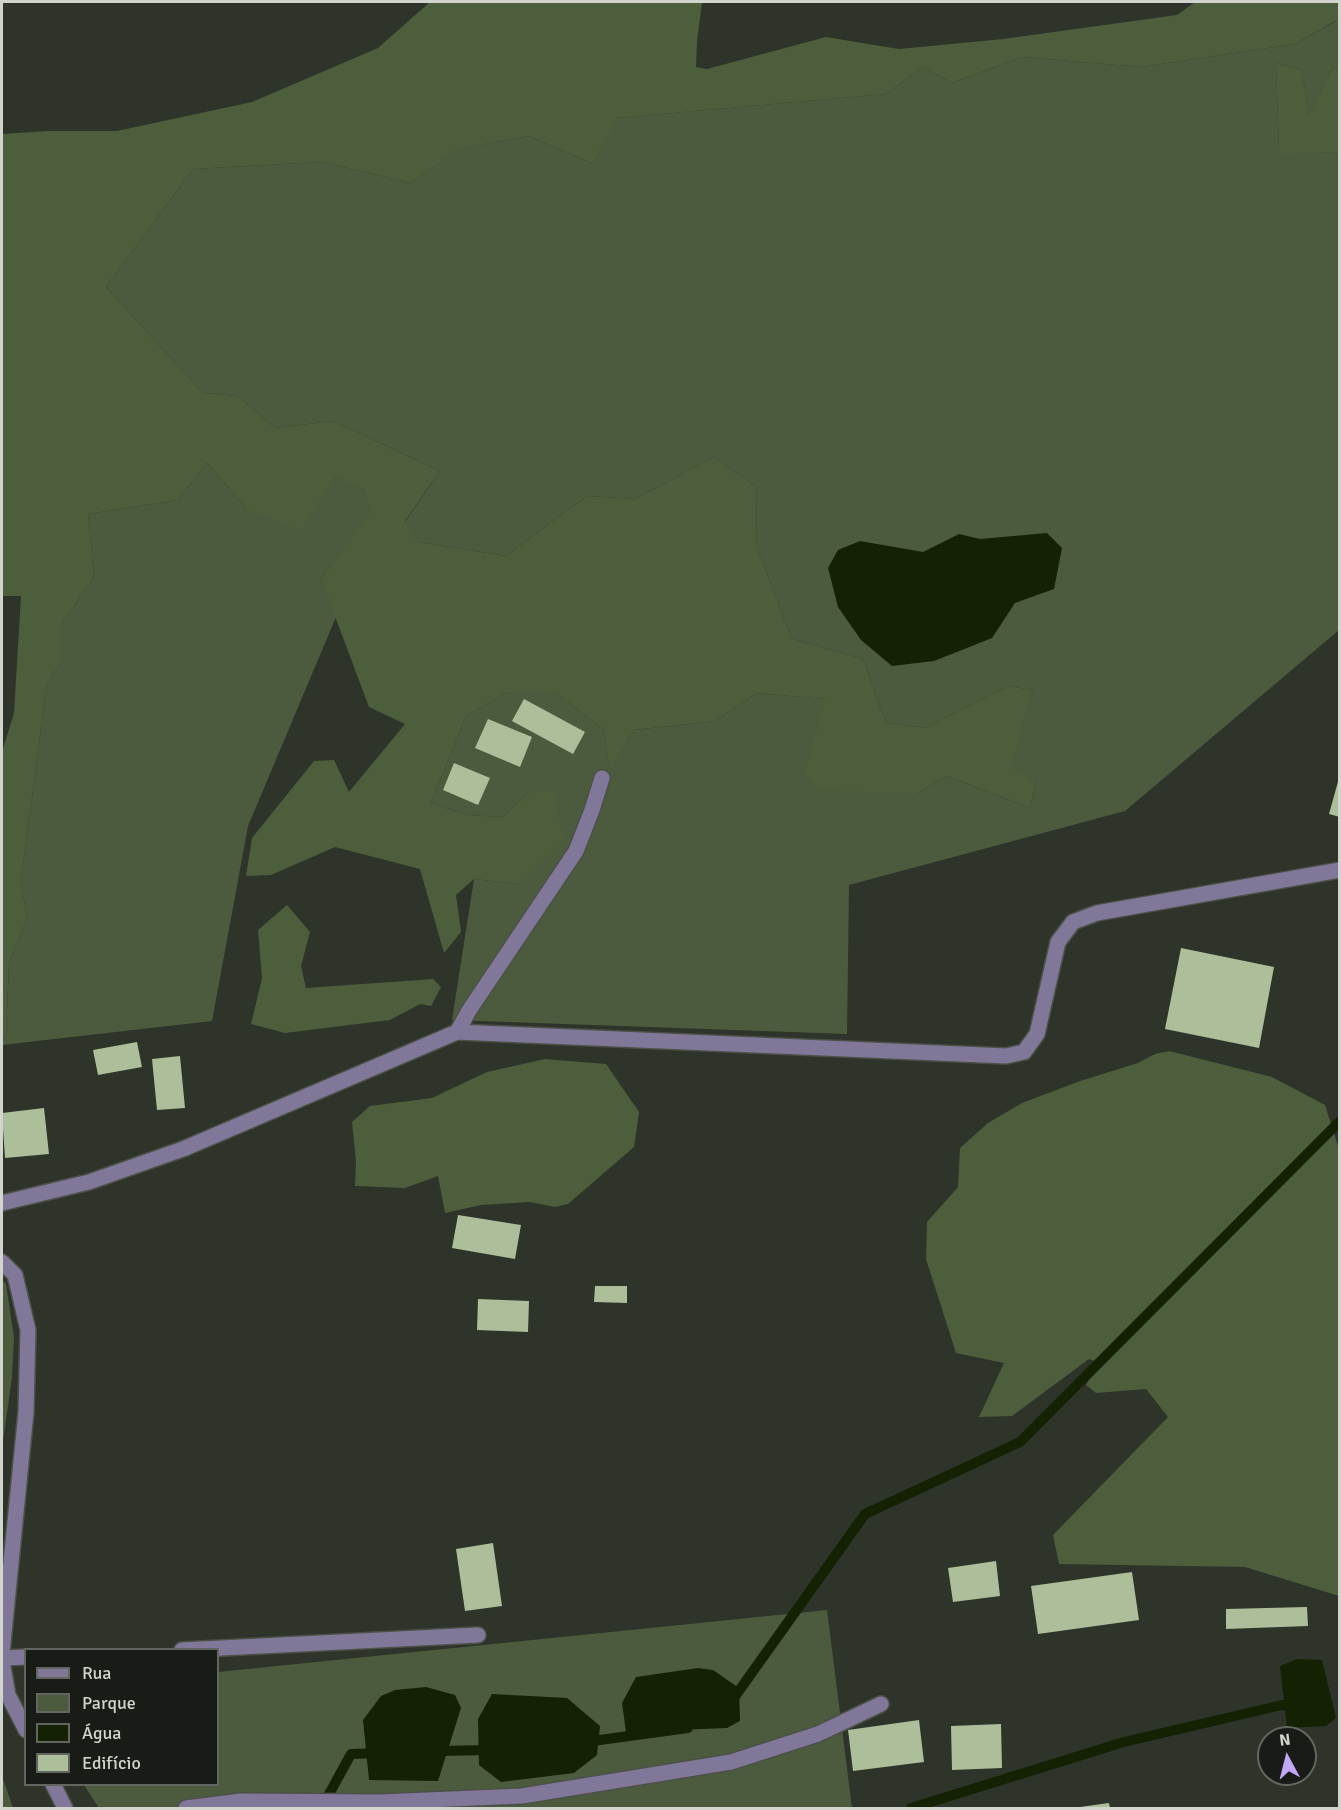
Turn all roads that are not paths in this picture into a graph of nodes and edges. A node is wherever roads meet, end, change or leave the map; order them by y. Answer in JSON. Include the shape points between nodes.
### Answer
{"nodes":[{"id":1,"x":602,"y":778,"type":"dead end"},
{"id":2,"x":1340,"y":870,"type":"edge"},
{"id":3,"x":457,"y":1032,"type":"junction"},
{"id":4,"x":2,"y":1203,"type":"edge"},
{"id":5,"x":2,"y":1262,"type":"edge"},
{"id":6,"x":478,"y":1635,"type":"dead end"},
{"id":7,"x":219,"y":1648,"type":"edge"},
{"id":8,"x":2,"y":1653,"type":"edge"},
{"id":9,"x":24,"y":1657,"type":"edge"},
{"id":10,"x":2,"y":1659,"type":"edge"},
{"id":11,"x":881,"y":1704,"type":"dead end"},
{"id":12,"x":24,"y":1726,"type":"edge"},
{"id":13,"x":53,"y":1786,"type":"edge"},
{"id":14,"x":64,"y":1809,"type":"edge"},
{"id":15,"x":186,"y":1809,"type":"edge"}],
"edges":[{"from":1,"to":3,"type":"street","via":[[576,851]]},
{"from":2,"to":3,"type":"street","via":[[1096,913],[1073,922],[1058,942],[1037,1034],[1024,1052],[1006,1056]]},
{"from":3,"to":4,"type":"street","via":[[183,1149],[89,1182]]},
{"from":5,"to":8,"type":"street","via":[[15,1275],[28,1330],[26,1412]]},
{"from":6,"to":7,"type":"street"},
{"from":9,"to":10,"type":"street"},
{"from":10,"to":12,"type":"street","via":[[8,1695]]},
{"from":11,"to":15,"type":"street","via":[[818,1734],[731,1762],[522,1796],[380,1802],[241,1801]]},
{"from":13,"to":14,"type":"street"}]}
